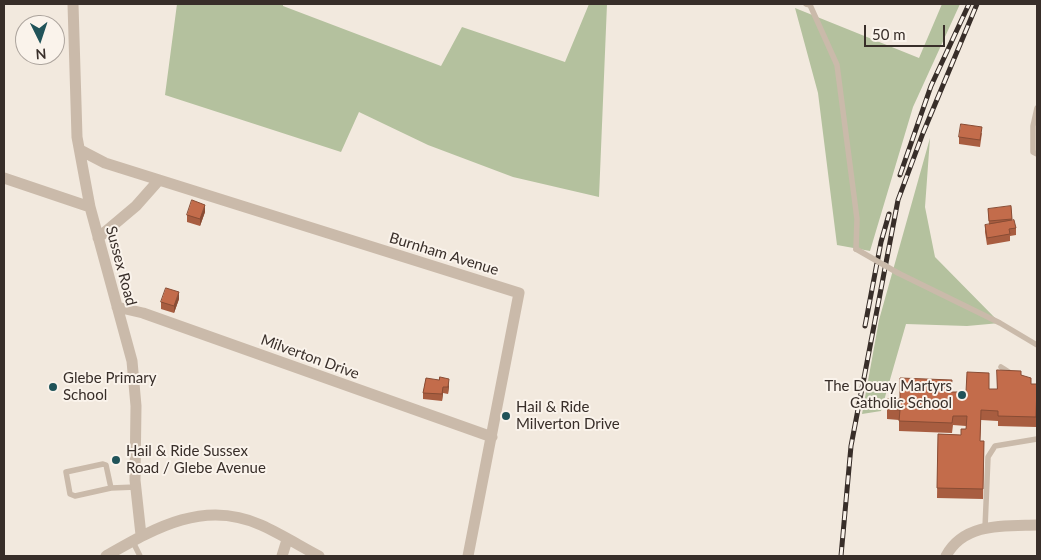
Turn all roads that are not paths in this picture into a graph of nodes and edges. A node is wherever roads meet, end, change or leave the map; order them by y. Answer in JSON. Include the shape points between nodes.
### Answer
{"nodes":[{"id":1,"x":73,"y":4,"type":"edge"},
{"id":2,"x":806,"y":4,"type":"edge"},
{"id":3,"x":1037,"y":108,"type":"edge"},
{"id":4,"x":80,"y":150,"type":"junction"},
{"id":5,"x":1037,"y":154,"type":"edge"},
{"id":6,"x":105,"y":163,"type":"junction"},
{"id":7,"x":83,"y":168,"type":"junction"},
{"id":8,"x":4,"y":178,"type":"edge"},
{"id":9,"x":159,"y":180,"type":"junction"},
{"id":10,"x":90,"y":207,"type":"junction"},
{"id":11,"x":98,"y":238,"type":"junction"},
{"id":12,"x":117,"y":307,"type":"junction"},
{"id":13,"x":1037,"y":345,"type":"edge"},
{"id":14,"x":1001,"y":367,"type":"dead end"},
{"id":15,"x":1015,"y":376,"type":"edge"},
{"id":16,"x":492,"y":437,"type":"junction"},
{"id":17,"x":1037,"y":439,"type":"edge"},
{"id":18,"x":136,"y":487,"type":"junction"},
{"id":19,"x":111,"y":488,"type":"junction"},
{"id":20,"x":1037,"y":526,"type":"edge"},
{"id":21,"x":985,"y":528,"type":"junction"},
{"id":22,"x":136,"y":538,"type":"junction"},
{"id":23,"x":287,"y":540,"type":"junction"},
{"id":24,"x":106,"y":556,"type":"edge"},
{"id":25,"x":140,"y":556,"type":"edge"},
{"id":26,"x":282,"y":556,"type":"edge"},
{"id":27,"x":319,"y":556,"type":"edge"},
{"id":28,"x":468,"y":556,"type":"edge"},
{"id":29,"x":946,"y":556,"type":"edge"}],
"edges":[{"from":1,"to":4,"type":"street","name":"Sussex Road"},
{"from":2,"to":13,"type":"lane","bridge":true,"via":[[810,5],[837,65],[857,219],[856,249]]},
{"from":3,"to":5,"type":"lane","via":[[1033,126],[1033,152]]},
{"from":4,"to":6,"type":"street","name":"Burnham Avenue"},
{"from":4,"to":7,"type":"street","name":"Sussex Road"},
{"from":6,"to":7,"type":"street"},
{"from":6,"to":9,"type":"street","name":"Burnham Avenue"},
{"from":7,"to":10,"type":"street","name":"Sussex Road"},
{"from":8,"to":10,"type":"street"},
{"from":9,"to":11,"type":"street"},
{"from":9,"to":16,"type":"street","name":"Burnham Avenue","via":[[519,293]]},
{"from":10,"to":11,"type":"street","name":"Sussex Road"},
{"from":11,"to":12,"type":"street","name":"Sussex Road"},
{"from":12,"to":16,"type":"street","name":"Milverton Drive","via":[[143,313]]},
{"from":12,"to":18,"type":"street","name":"Sussex Road","via":[[132,361],[136,406]]},
{"from":14,"to":15,"type":"lane"},
{"from":16,"to":28,"type":"street","name":"Burnham Avenue"},
{"from":17,"to":21,"type":"lane","via":[[995,446],[991,450]]},
{"from":18,"to":19,"type":"lane"},
{"from":18,"to":22,"type":"street","name":"Sussex Road"},
{"from":19,"to":19,"type":"lane","via":[[106,465],[66,472],[70,494],[76,496]]},
{"from":20,"to":21,"type":"street"},
{"from":21,"to":29,"type":"street","via":[[974,530],[960,540]]},
{"from":22,"to":23,"type":"street","via":[[162,526],[205,514],[240,518],[261,525]]},
{"from":22,"to":24,"type":"street"},
{"from":22,"to":25,"type":"lane"},
{"from":23,"to":26,"type":"street"},
{"from":23,"to":27,"type":"street"}]}
